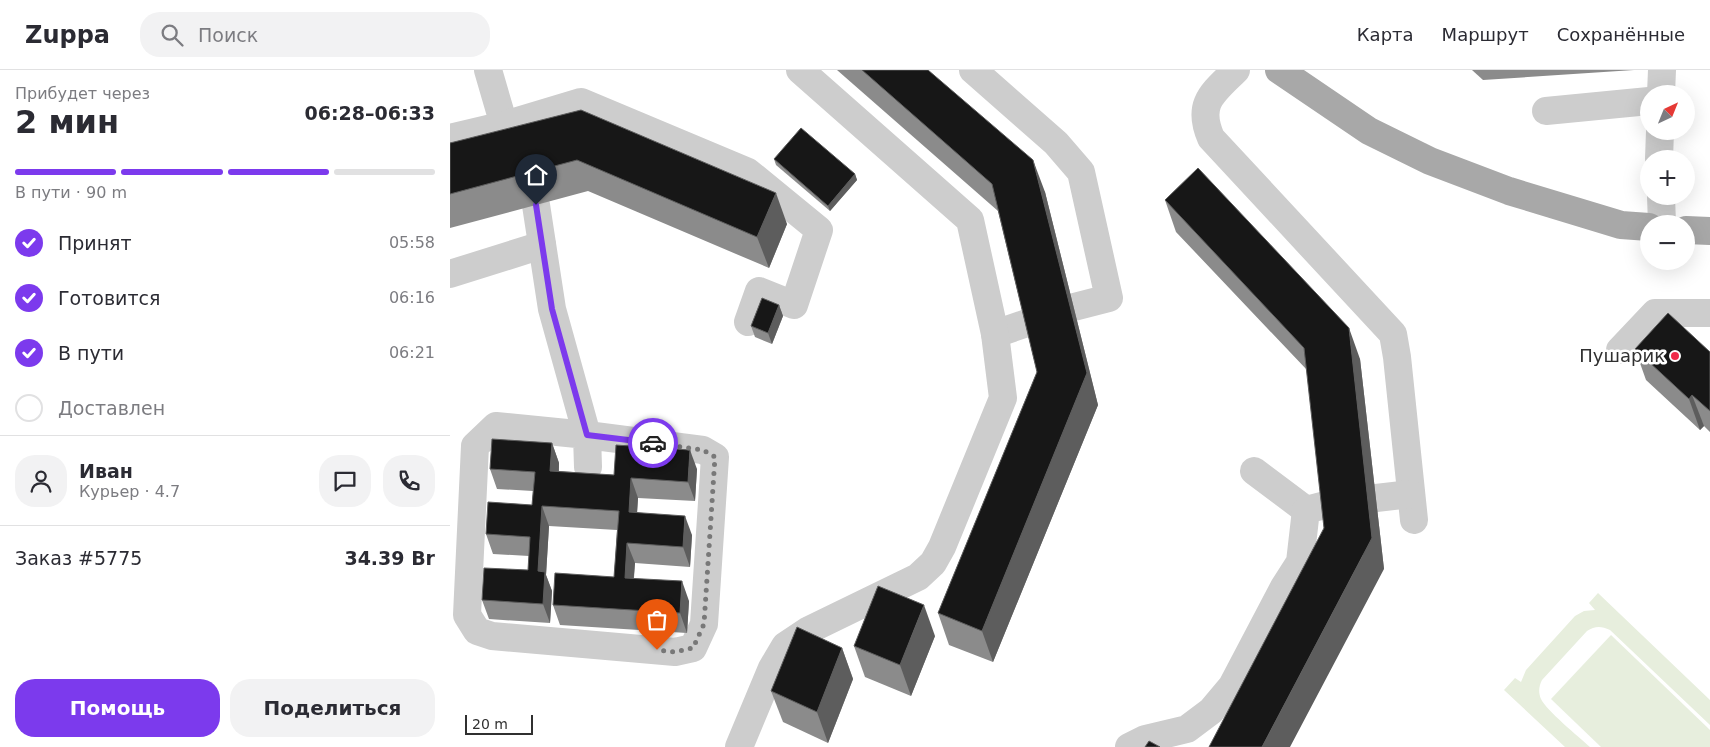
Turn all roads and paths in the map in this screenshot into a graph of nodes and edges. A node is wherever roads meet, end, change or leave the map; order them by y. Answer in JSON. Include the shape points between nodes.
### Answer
{"nodes":[{"id":1,"x":488,"y":70,"type":"edge"},
{"id":2,"x":800,"y":70,"type":"edge"},
{"id":3,"x":973,"y":70,"type":"edge"},
{"id":4,"x":1236,"y":70,"type":"edge"},
{"id":5,"x":1279,"y":70,"type":"edge"},
{"id":6,"x":1662,"y":70,"type":"edge"},
{"id":7,"x":1661,"y":85,"type":"edge"},
{"id":8,"x":1640,"y":102,"type":"edge"},
{"id":9,"x":1546,"y":111,"type":"dead end"},
{"id":10,"x":504,"y":125,"type":"junction"},
{"id":11,"x":450,"y":138,"type":"edge"},
{"id":12,"x":521,"y":160,"type":"edge"},
{"id":13,"x":536,"y":205,"type":"dead end"},
{"id":14,"x":1640,"y":226,"type":"edge"},
{"id":15,"x":1695,"y":230,"type":"edge"},
{"id":16,"x":1710,"y":231,"type":"edge"},
{"id":17,"x":542,"y":245,"type":"junction"},
{"id":18,"x":450,"y":274,"type":"edge"},
{"id":19,"x":1074,"y":307,"type":"dead end"},
{"id":20,"x":1710,"y":313,"type":"edge"},
{"id":21,"x":748,"y":322,"type":"dead end"},
{"id":22,"x":1030,"y":322,"type":"edge"},
{"id":23,"x":995,"y":334,"type":"junction"},
{"id":24,"x":1620,"y":350,"type":"dead end"},
{"id":25,"x":587,"y":435,"type":"junction"},
{"id":26,"x":588,"y":467,"type":"dead end"},
{"id":27,"x":1254,"y":471,"type":"dead end"},
{"id":28,"x":1376,"y":498,"type":"dead end"},
{"id":29,"x":739,"y":747,"type":"edge"},
{"id":30,"x":1129,"y":747,"type":"edge"}],
"edges":[{"from":1,"to":10,"type":"lane"},
{"from":2,"to":23,"type":"lane","via":[[970,220]]},
{"from":3,"to":19,"type":"lane","via":[[1056,142],[1080,172],[1109,298]]},
{"from":4,"to":28,"type":"lane","via":[[1212,95],[1205,111],[1211,138],[1393,334],[1412,507]]},
{"from":5,"to":14,"type":"main road","via":[[1369,131],[1430,161],[1509,191],[1621,225]]},
{"from":6,"to":7,"type":"lane"},
{"from":8,"to":9,"type":"lane"},
{"from":10,"to":11,"type":"lane"},
{"from":10,"to":12,"type":"lane"},
{"from":10,"to":21,"type":"lane","via":[[581,102],[748,172],[819,230],[794,305],[759,291]]},
{"from":13,"to":17,"type":"lane"},
{"from":15,"to":16,"type":"main road"},
{"from":17,"to":18,"type":"lane"},
{"from":17,"to":25,"type":"lane","via":[[552,309]]},
{"from":20,"to":24,"type":"lane","via":[[1655,313]]},
{"from":22,"to":23,"type":"lane"},
{"from":23,"to":29,"type":"lane","via":[[1003,398],[933,563],[918,577],[809,630],[785,646],[772,668]]},
{"from":25,"to":25,"type":"lane","via":[[496,426],[475,446],[467,615],[477,631],[492,636],[675,652],[693,648],[704,624],[715,457],[703,450]]},
{"from":25,"to":26,"type":"lane"},
{"from":27,"to":30,"type":"lane","via":[[1318,507],[1300,562],[1232,686],[1211,711],[1187,729],[1145,739]]}]}
